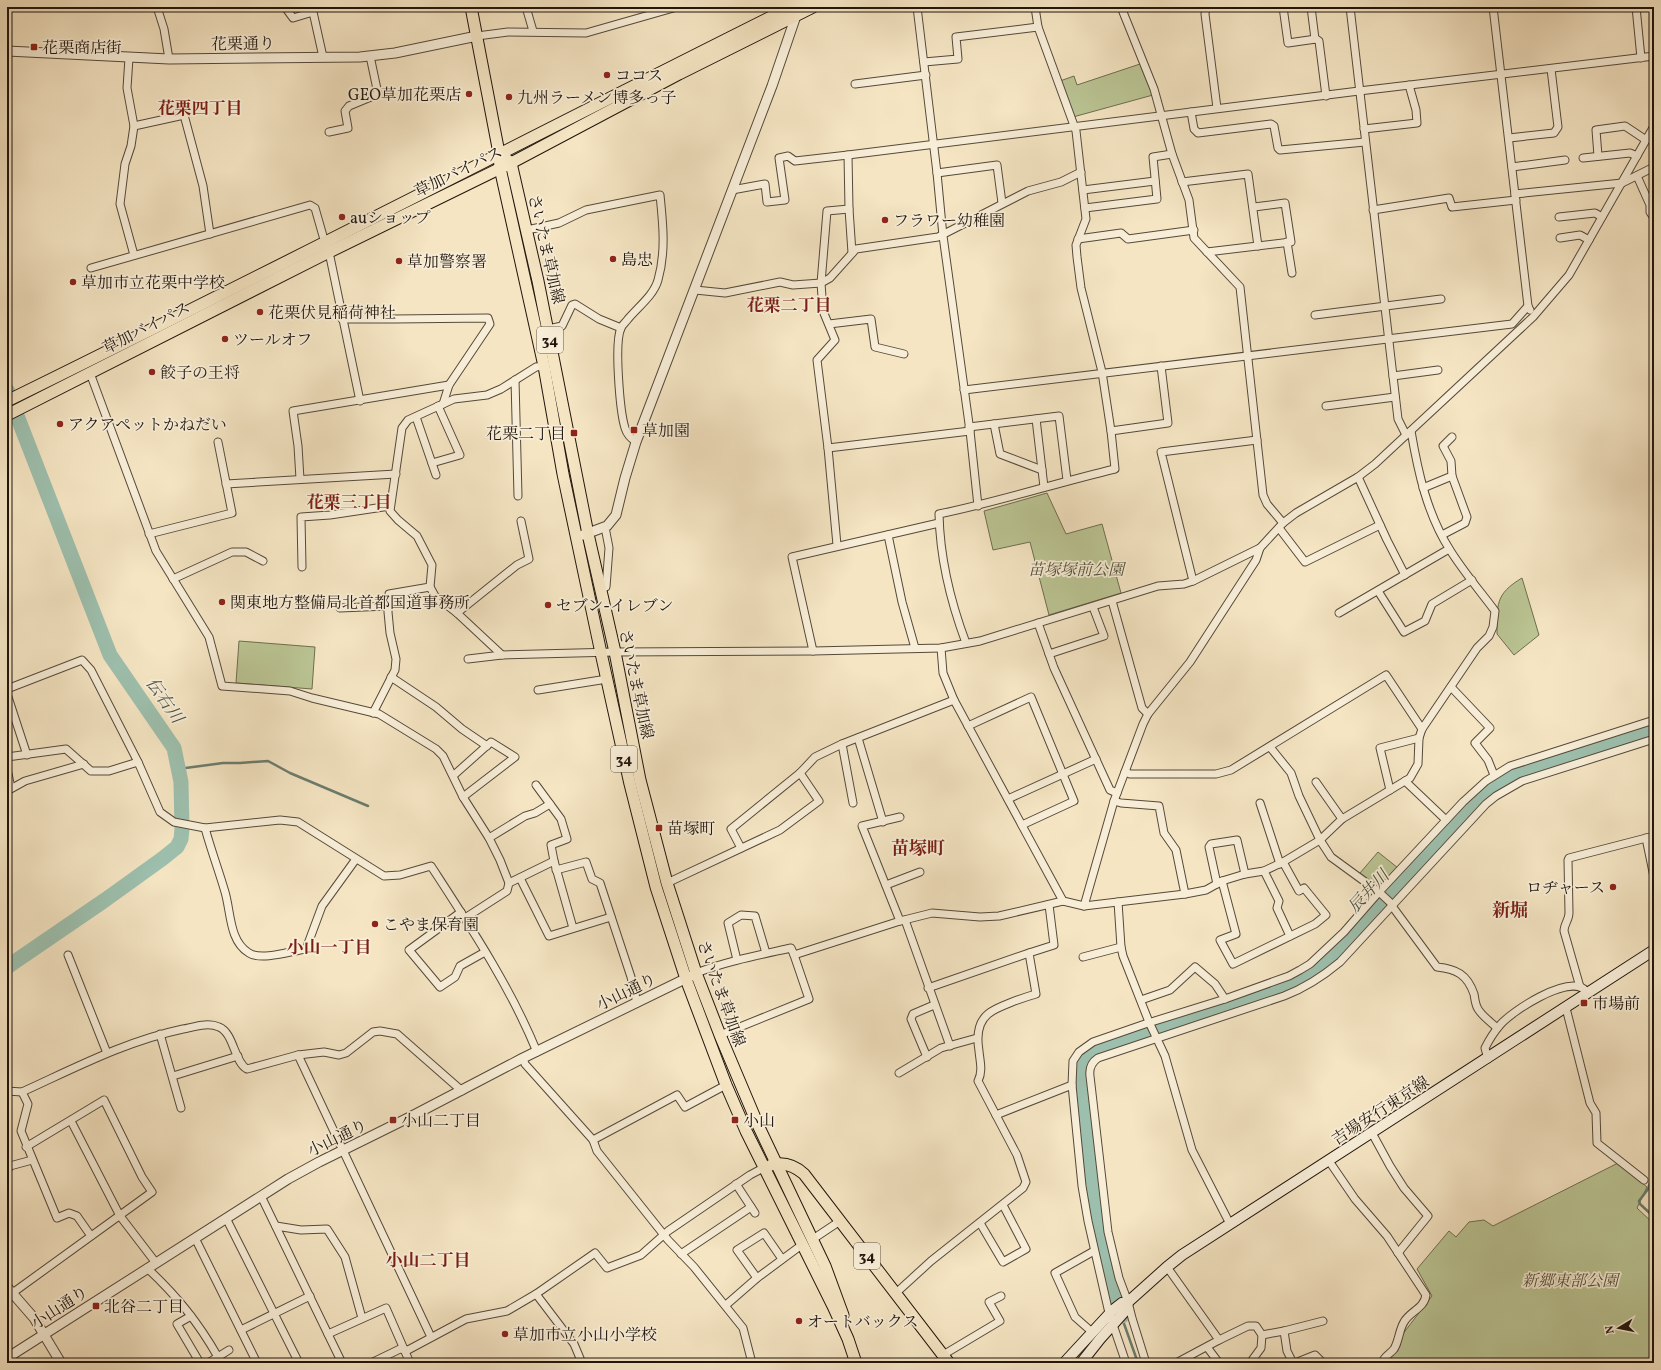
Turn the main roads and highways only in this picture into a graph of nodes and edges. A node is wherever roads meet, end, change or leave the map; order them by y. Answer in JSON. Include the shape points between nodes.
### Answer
{"nodes":[{"id":1,"x":471,"y":7,"type":"edge"},
{"id":2,"x":814,"y":7,"type":"edge"},
{"id":3,"x":794,"y":9,"type":"edge"},
{"id":4,"x":499,"y":153,"type":"junction"},
{"id":5,"x":511,"y":163,"type":"junction"},
{"id":6,"x":500,"y":168,"type":"junction"},
{"id":7,"x":327,"y":247,"type":"junction"},
{"id":8,"x":12,"y":398,"type":"edge"},
{"id":9,"x":7,"y":415,"type":"edge"},
{"id":10,"x":1654,"y":950,"type":"edge"},
{"id":11,"x":777,"y":1164,"type":"junction"},
{"id":12,"x":765,"y":1167,"type":"junction"},
{"id":13,"x":808,"y":1242,"type":"junction"},
{"id":14,"x":1113,"y":1317,"type":"junction"},
{"id":15,"x":946,"y":1359,"type":"edge"},
{"id":16,"x":856,"y":1363,"type":"edge"},
{"id":17,"x":1064,"y":1363,"type":"edge"},
{"id":18,"x":1081,"y":1363,"type":"edge"}],
"edges":[{"from":1,"to":4,"type":"main road","name":"さいたま草加線","number":"34"},
{"from":2,"to":3,"type":"main road","name":"草加バイパス"},
{"from":3,"to":4,"type":"main road","name":"草加バイパス"},
{"from":3,"to":5,"type":"main road","name":"草加バイパス","via":[[679,74]]},
{"from":4,"to":5,"type":"main road"},
{"from":4,"to":6,"type":"main road","name":"さいたま草加線","number":"34"},
{"from":4,"to":7,"type":"main road","name":"草加バイパス"},
{"from":5,"to":6,"type":"main road","name":"草加バイパス"},
{"from":5,"to":11,"type":"main road","name":"さいたま草加線","number":"34","via":[[548,329],[640,780],[667,883],[696,973],[720,1035]]},
{"from":6,"to":7,"type":"main road","name":"草加バイパス"},
{"from":6,"to":12,"type":"main road","name":"さいたま草加線","number":"34","via":[[544,366],[563,474],[601,653],[648,858],[686,979],[726,1085]]},
{"from":7,"to":8,"type":"main road","name":"草加バイパス"},
{"from":7,"to":9,"type":"main road","name":"草加バイパス"},
{"from":10,"to":14,"type":"main road","name":"吉場安行東京線","via":[[1584,990],[1566,1008],[1230,1224],[1167,1267]]},
{"from":11,"to":12,"type":"main road","number":"34"},
{"from":11,"to":13,"type":"main road","name":"さいたま草加線","number":"34"},
{"from":11,"to":15,"type":"main road","number":"34","via":[[797,1167],[804,1174]]},
{"from":12,"to":13,"type":"main road","name":"さいたま草加線","number":"34"},
{"from":13,"to":16,"type":"main road","name":"さいたま草加線","number":"34","via":[[841,1308]]},
{"from":14,"to":17,"type":"main road","name":"吉場安行東京線","via":[[1092,1332]]},
{"from":14,"to":18,"type":"main road","name":"吉場安行東京線"}]}
